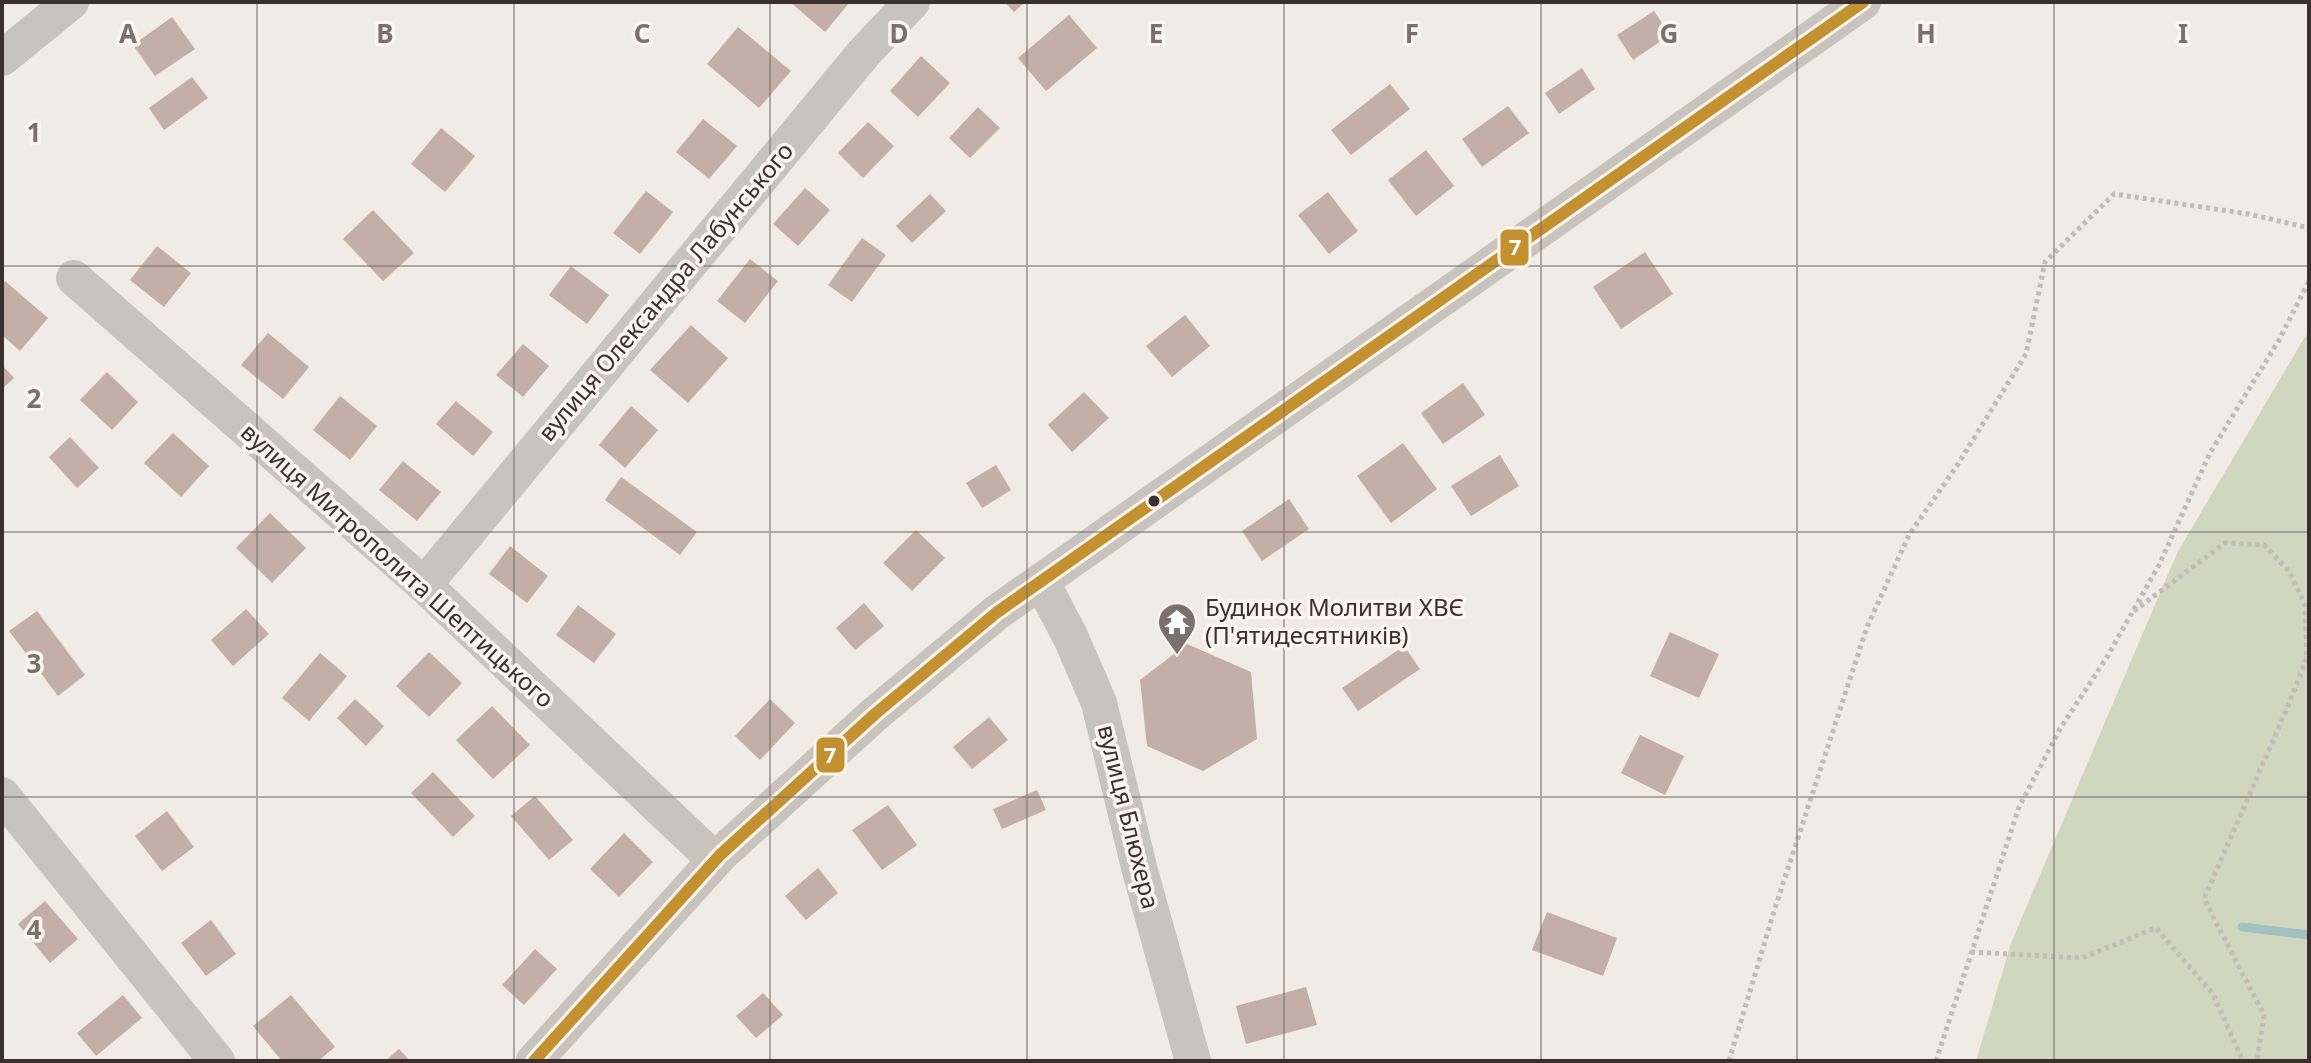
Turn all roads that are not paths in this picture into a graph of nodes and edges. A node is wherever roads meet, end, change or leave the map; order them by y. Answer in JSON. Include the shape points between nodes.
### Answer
{"nodes":[{"id":1,"x":71,"y":2,"type":"edge"},
{"id":2,"x":912,"y":2,"type":"edge"},
{"id":3,"x":1863,"y":2,"type":"edge"},
{"id":4,"x":2,"y":58,"type":"edge"},
{"id":5,"x":74,"y":278,"type":"dead end"},
{"id":6,"x":1041,"y":581,"type":"junction"},
{"id":7,"x":424,"y":585,"type":"junction"},
{"id":8,"x":2,"y":795,"type":"edge"},
{"id":9,"x":715,"y":860,"type":"junction"},
{"id":10,"x":217,"y":1061,"type":"edge"},
{"id":11,"x":534,"y":1061,"type":"edge"},
{"id":12,"x":1193,"y":1061,"type":"edge"}],
"edges":[{"from":1,"to":4,"type":"street"},
{"from":2,"to":7,"type":"street","name":"вулиця Олександра Лабунського","via":[[863,54]]},
{"from":3,"to":6,"type":"street"},
{"from":5,"to":7,"type":"street","name":"вулиця Митрополита Шептицького"},
{"from":6,"to":9,"type":"street","via":[[875,714]]},
{"from":6,"to":12,"type":"street","name":"вулиця Блюхера","via":[[1099,703]]},
{"from":7,"to":9,"type":"street","name":"вулиця Митрополита Шептицького"},
{"from":8,"to":10,"type":"street"},
{"from":9,"to":11,"type":"street"}]}
